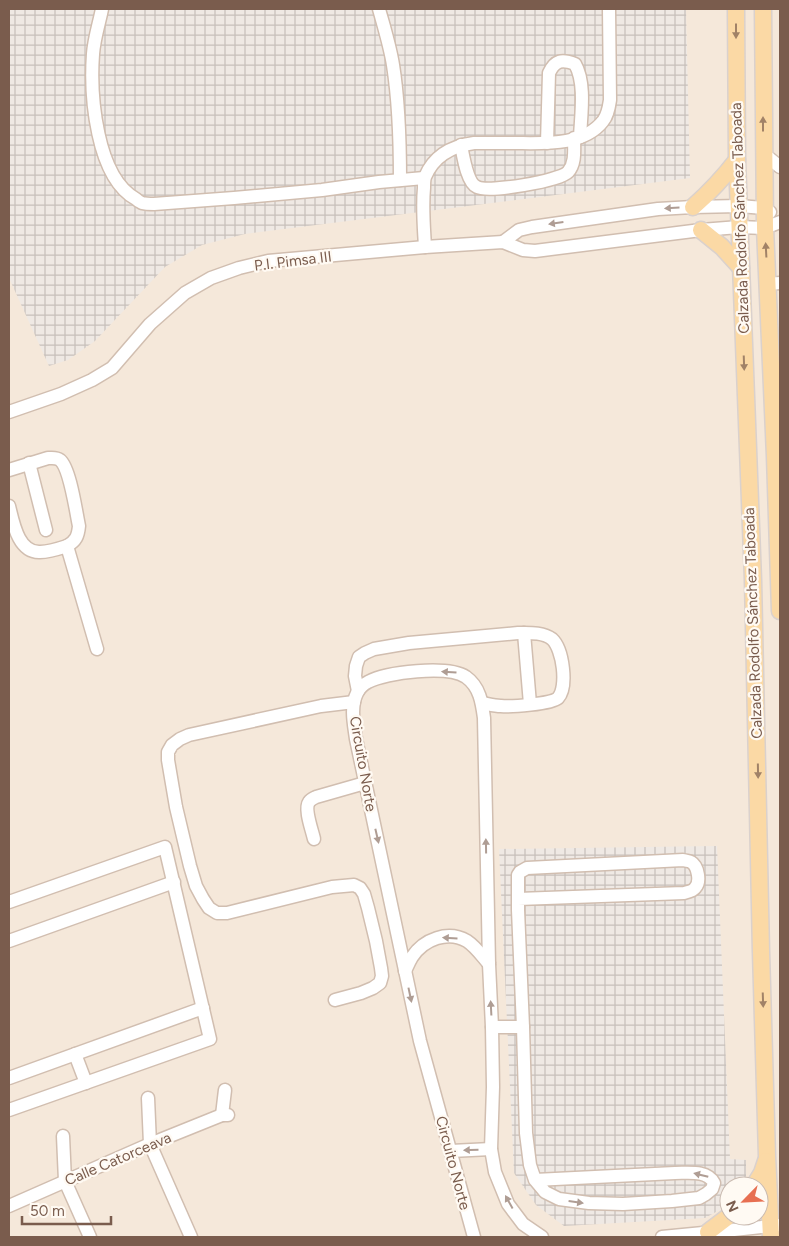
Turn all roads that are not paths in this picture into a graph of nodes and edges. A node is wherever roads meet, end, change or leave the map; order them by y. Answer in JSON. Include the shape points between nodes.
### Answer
{"nodes":[{"id":1,"x":102,"y":9,"type":"edge"},
{"id":2,"x":379,"y":9,"type":"edge"},
{"id":3,"x":608,"y":9,"type":"edge"},
{"id":4,"x":736,"y":9,"type":"edge"},
{"id":5,"x":763,"y":9,"type":"edge"},
{"id":6,"x":577,"y":138,"type":"junction"},
{"id":7,"x":547,"y":143,"type":"junction"},
{"id":8,"x":461,"y":145,"type":"junction"},
{"id":9,"x":763,"y":153,"type":"junction"},
{"id":10,"x":736,"y":160,"type":"junction"},
{"id":11,"x":780,"y":167,"type":"edge"},
{"id":12,"x":424,"y":178,"type":"junction"},
{"id":13,"x":400,"y":180,"type":"junction"},
{"id":14,"x":739,"y":206,"type":"junction"},
{"id":15,"x":693,"y":207,"type":"junction"},
{"id":16,"x":764,"y":208,"type":"junction"},
{"id":17,"x":780,"y":221,"type":"edge"},
{"id":18,"x":739,"y":227,"type":"junction"},
{"id":19,"x":765,"y":228,"type":"junction"},
{"id":20,"x":701,"y":230,"type":"junction"},
{"id":21,"x":503,"y":242,"type":"junction"},
{"id":22,"x":425,"y":247,"type":"junction"},
{"id":23,"x":741,"y":268,"type":"junction"},
{"id":24,"x":774,"y":283,"type":"edge"},
{"id":25,"x":774,"y":310,"type":"edge"},
{"id":26,"x":9,"y":412,"type":"edge"},
{"id":27,"x":29,"y":463,"type":"junction"},
{"id":28,"x":9,"y":470,"type":"edge"},
{"id":29,"x":9,"y":506,"type":"edge"},
{"id":30,"x":46,"y":530,"type":"dead end"},
{"id":31,"x":67,"y":546,"type":"junction"},
{"id":32,"x":779,"y":561,"type":"edge"},
{"id":33,"x":780,"y":612,"type":"edge"},
{"id":34,"x":524,"y":633,"type":"junction"},
{"id":35,"x":97,"y":649,"type":"dead end"},
{"id":36,"x":356,"y":697,"type":"junction"},
{"id":37,"x":482,"y":703,"type":"junction"},
{"id":38,"x":530,"y":704,"type":"junction"},
{"id":39,"x":365,"y":783,"type":"junction"},
{"id":40,"x":314,"y":839,"type":"dead end"},
{"id":41,"x":174,"y":882,"type":"junction"},
{"id":42,"x":518,"y":900,"type":"junction"},
{"id":43,"x":9,"y":902,"type":"edge"},
{"id":44,"x":9,"y":941,"type":"edge"},
{"id":45,"x":488,"y":964,"type":"junction"},
{"id":46,"x":405,"y":972,"type":"junction"},
{"id":47,"x":335,"y":1000,"type":"dead end"},
{"id":48,"x":203,"y":1008,"type":"junction"},
{"id":49,"x":492,"y":1027,"type":"junction"},
{"id":50,"x":523,"y":1027,"type":"junction"},
{"id":51,"x":75,"y":1054,"type":"junction"},
{"id":52,"x":9,"y":1078,"type":"edge"},
{"id":53,"x":86,"y":1083,"type":"junction"},
{"id":54,"x":225,"y":1090,"type":"dead end"},
{"id":55,"x":148,"y":1098,"type":"dead end"},
{"id":56,"x":9,"y":1110,"type":"edge"},
{"id":57,"x":63,"y":1136,"type":"dead end"},
{"id":58,"x":150,"y":1144,"type":"junction"},
{"id":59,"x":491,"y":1149,"type":"junction"},
{"id":60,"x":451,"y":1151,"type":"junction"},
{"id":61,"x":767,"y":1156,"type":"junction"},
{"id":62,"x":760,"y":1176,"type":"edge"},
{"id":63,"x":535,"y":1180,"type":"junction"},
{"id":64,"x":65,"y":1181,"type":"junction"},
{"id":65,"x":9,"y":1206,"type":"edge"},
{"id":66,"x":719,"y":1224,"type":"edge"},
{"id":67,"x":774,"y":1229,"type":"edge"},
{"id":68,"x":708,"y":1232,"type":"junction"},
{"id":69,"x":90,"y":1237,"type":"edge"},
{"id":70,"x":191,"y":1237,"type":"edge"},
{"id":71,"x":474,"y":1237,"type":"edge"},
{"id":72,"x":542,"y":1237,"type":"edge"},
{"id":73,"x":662,"y":1237,"type":"edge"}],
"edges":[{"from":1,"to":13,"type":"street","via":[[93,53],[96,123],[104,156],[117,183],[142,203],[303,192]]},
{"from":2,"to":13,"type":"street","via":[[393,63],[397,94]]},
{"from":3,"to":6,"type":"street","via":[[608,111],[604,121]]},
{"from":4,"to":10,"type":"main road","name":"Calzada Rodolfo Sánchez Taboada","one_way":true},
{"from":9,"to":5,"type":"main road","name":"Calzada Rodolfo Sánchez Taboada","one_way":true},
{"from":6,"to":7,"type":"street"},
{"from":6,"to":7,"type":"street","via":[[581,86],[578,69],[567,60],[558,61],[549,73]]},
{"from":6,"to":8,"type":"street","via":[[574,158],[566,174],[486,189],[471,181]]},
{"from":7,"to":8,"type":"street"},
{"from":8,"to":12,"type":"street","via":[[440,155]]},
{"from":9,"to":11,"type":"street"},
{"from":9,"to":16,"type":"main road","name":"Calzada Rodolfo Sánchez Taboada"},
{"from":10,"to":14,"type":"main road","name":"Calzada Rodolfo Sánchez Taboada"},
{"from":10,"to":15,"type":"main road","via":[[714,189]]},
{"from":12,"to":13,"type":"street"},
{"from":12,"to":22,"type":"street"},
{"from":14,"to":15,"type":"street","name":"P.I. Pimsa III"},
{"from":14,"to":16,"type":"street","name":"P.I. Pimsa III"},
{"from":14,"to":18,"type":"main road","name":"Calzada Rodolfo Sánchez Taboada"},
{"from":15,"to":21,"type":"street","name":"P.I. Pimsa III","one_way":true,"via":[[532,227],[519,230]]},
{"from":16,"to":17,"type":"street"},
{"from":16,"to":19,"type":"main road","name":"Calzada Rodolfo Sánchez Taboada"},
{"from":17,"to":19,"type":"street"},
{"from":18,"to":19,"type":"street","name":"P.I. Pimsa III"},
{"from":18,"to":20,"type":"street","name":"P.I. Pimsa III"},
{"from":18,"to":23,"type":"main road","name":"Calzada Rodolfo Sánchez Taboada"},
{"from":24,"to":19,"type":"main road","name":"Calzada Rodolfo Sánchez Taboada","one_way":true},
{"from":20,"to":21,"type":"street","name":"P.I. Pimsa III","via":[[531,251]]},
{"from":20,"to":23,"type":"main road"},
{"from":21,"to":22,"type":"street","name":"P.I. Pimsa III"},
{"from":22,"to":26,"type":"street","name":"P.I. Pimsa III","via":[[268,262],[211,278],[163,311],[112,368],[61,394]]},
{"from":23,"to":61,"type":"main road","name":"Calzada Rodolfo Sánchez Taboada","one_way":true,"via":[[753,580]]},
{"from":24,"to":25,"type":"main road","name":"Calzada Rodolfo Sánchez Taboada"},
{"from":25,"to":32,"type":"main road","name":"Calzada Rodolfo Sánchez Taboada"},
{"from":27,"to":28,"type":"street"},
{"from":27,"to":30,"type":"street"},
{"from":27,"to":31,"type":"street","via":[[54,458],[64,464],[79,526],[76,539]]},
{"from":29,"to":31,"type":"street","via":[[14,526],[27,549],[41,553]]},
{"from":31,"to":35,"type":"street"},
{"from":32,"to":33,"type":"main road","name":"Calzada Rodolfo Sánchez Taboada"},
{"from":34,"to":36,"type":"street","name":"Circuito Norte","via":[[374,649],[359,658],[355,676]]},
{"from":34,"to":38,"type":"street"},
{"from":34,"to":38,"type":"street","via":[[535,633],[553,640],[560,652],[563,676],[559,697]]},
{"from":37,"to":36,"type":"street","one_way":true,"via":[[477,690],[466,677],[457,673],[424,671],[390,675],[366,683]]},
{"from":36,"to":39,"type":"street","name":"Circuito Norte","via":[[353,716]]},
{"from":36,"to":47,"type":"street","via":[[189,735],[172,745],[168,752],[176,807],[190,866],[196,886],[209,908],[227,914],[332,887],[354,885],[360,888],[376,941],[382,976],[380,983],[373,988]]},
{"from":37,"to":38,"type":"street","via":[[502,706]]},
{"from":45,"to":37,"type":"street","one_way":true},
{"from":39,"to":40,"type":"street","via":[[316,797],[308,803]]},
{"from":39,"to":46,"type":"street","name":"Circuito Norte","one_way":true},
{"from":41,"to":43,"type":"street","via":[[165,847]]},
{"from":41,"to":44,"type":"street"},
{"from":41,"to":48,"type":"street"},
{"from":42,"to":42,"type":"street","via":[[684,894],[695,889],[698,875],[692,862],[683,860],[527,868],[518,875]]},
{"from":42,"to":50,"type":"street"},
{"from":45,"to":46,"type":"street","one_way":true,"via":[[466,941],[447,936],[427,942],[412,958]]},
{"from":49,"to":45,"type":"street","one_way":true},
{"from":46,"to":60,"type":"street","name":"Circuito Norte","one_way":true},
{"from":48,"to":51,"type":"street"},
{"from":48,"to":53,"type":"street","via":[[210,1039]]},
{"from":49,"to":50,"type":"street"},
{"from":49,"to":59,"type":"street"},
{"from":50,"to":63,"type":"street","via":[[526,1133]]},
{"from":51,"to":52,"type":"street"},
{"from":51,"to":53,"type":"street"},
{"from":53,"to":56,"type":"street"},
{"from":54,"to":58,"type":"street","name":"Calle Catorceava","via":[[225,1115]]},
{"from":55,"to":58,"type":"street"},
{"from":57,"to":64,"type":"street"},
{"from":58,"to":64,"type":"street","name":"Calle Catorceava"},
{"from":58,"to":70,"type":"street"},
{"from":59,"to":60,"type":"street","one_way":true},
{"from":72,"to":59,"type":"street","one_way":true,"via":[[523,1224],[508,1204],[495,1172]]},
{"from":60,"to":71,"type":"street","name":"Circuito Norte"},
{"from":61,"to":62,"type":"main road"},
{"from":61,"to":67,"type":"main road","name":"Calzada Rodolfo Sánchez Taboada"},
{"from":63,"to":63,"type":"street","one_way":true,"via":[[545,1192],[559,1199],[623,1204],[699,1198],[712,1189],[714,1183],[706,1175],[675,1172]]},
{"from":64,"to":65,"type":"street","name":"Calle Catorceava"},
{"from":64,"to":69,"type":"street"},
{"from":66,"to":68,"type":"main road"},
{"from":67,"to":68,"type":"street"},
{"from":68,"to":73,"type":"street"}]}
